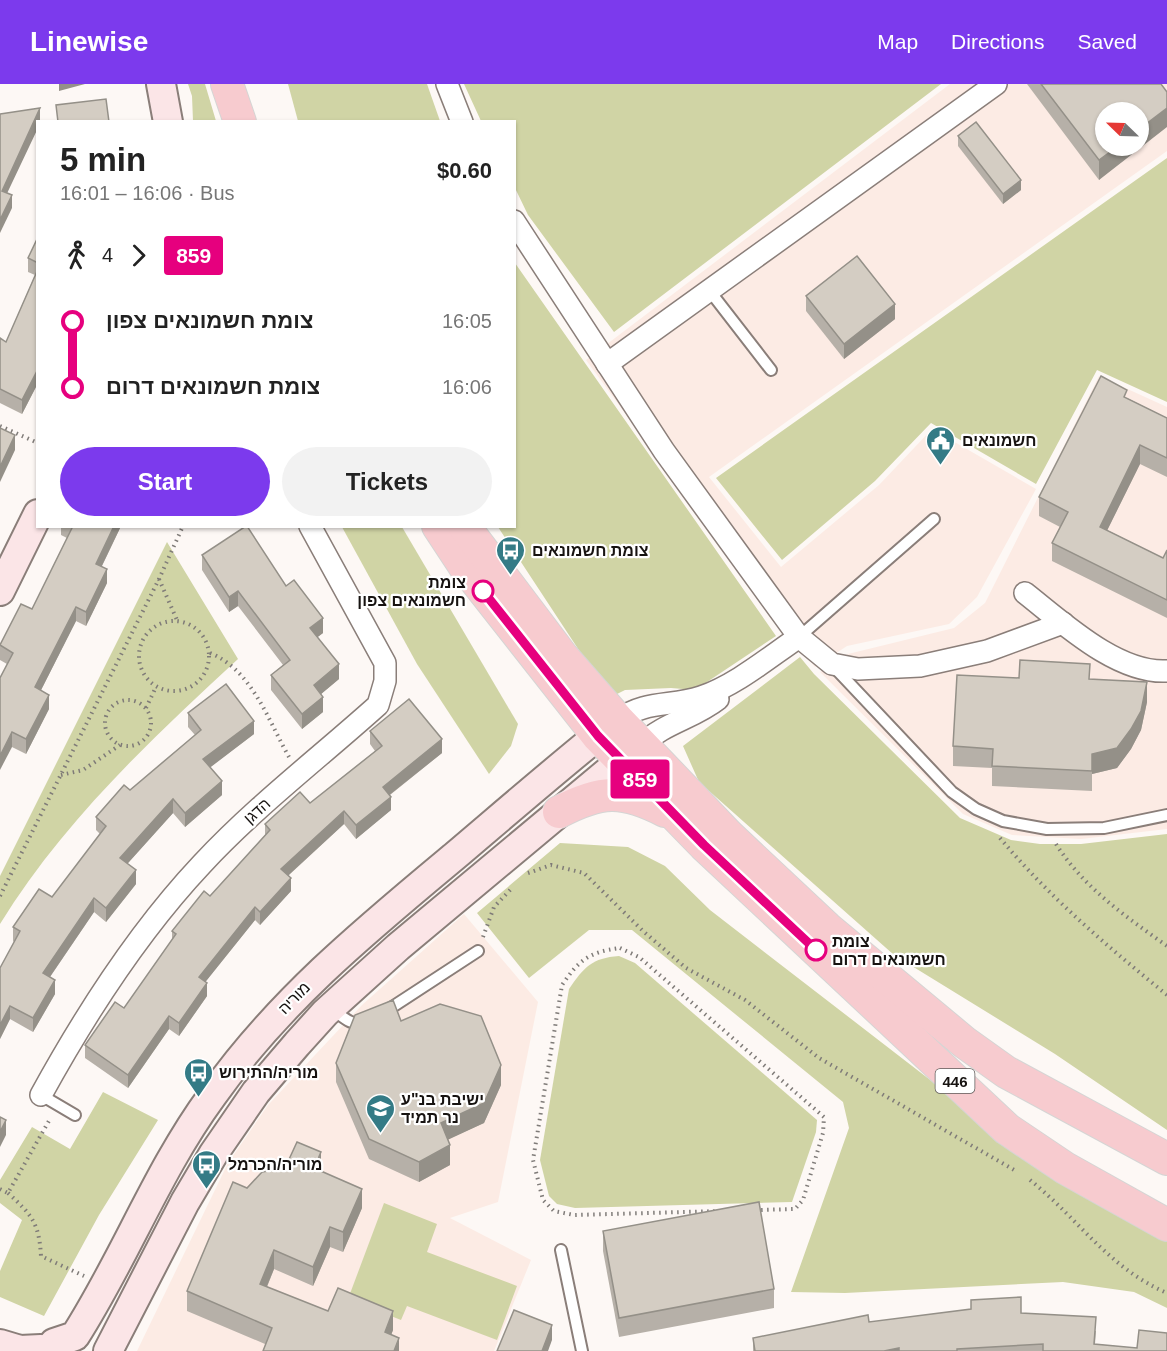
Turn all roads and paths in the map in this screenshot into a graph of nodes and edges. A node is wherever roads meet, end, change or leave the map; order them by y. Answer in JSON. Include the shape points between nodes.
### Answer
{"nodes":[{"id":1,"x":161,"y":84,"type":"edge"},
{"id":2,"x":227,"y":84,"type":"edge"},
{"id":3,"x":250,"y":84,"type":"edge"},
{"id":4,"x":447,"y":84,"type":"edge"},
{"id":5,"x":996,"y":84,"type":"edge"},
{"id":6,"x":168,"y":120,"type":"edge"},
{"id":7,"x":239,"y":120,"type":"edge"},
{"id":8,"x":261,"y":120,"type":"edge"},
{"id":9,"x":461,"y":120,"type":"edge"},
{"id":10,"x":516,"y":224,"type":"edge"},
{"id":11,"x":709,"y":290,"type":"junction"},
{"id":12,"x":607,"y":364,"type":"junction"},
{"id":13,"x":771,"y":370,"type":"dead end"},
{"id":14,"x":0,"y":426,"type":"edge"},
{"id":15,"x":36,"y":442,"type":"edge"},
{"id":16,"x":36,"y":518,"type":"edge"},
{"id":17,"x":934,"y":519,"type":"dead end"},
{"id":18,"x":182,"y":528,"type":"edge"},
{"id":19,"x":311,"y":528,"type":"edge"},
{"id":20,"x":439,"y":528,"type":"edge"},
{"id":21,"x":466,"y":528,"type":"edge"},
{"id":22,"x":159,"y":579,"type":"junction"},
{"id":23,"x":0,"y":591,"type":"edge"},
{"id":24,"x":1025,"y":593,"type":"dead end"},
{"id":25,"x":177,"y":620,"type":"junction"},
{"id":26,"x":1063,"y":623,"type":"junction"},
{"id":27,"x":799,"y":637,"type":"junction"},
{"id":28,"x":210,"y":653,"type":"junction"},
{"id":29,"x":832,"y":664,"type":"junction"},
{"id":30,"x":1167,"y":671,"type":"edge"},
{"id":31,"x":747,"y":672,"type":"junction"},
{"id":32,"x":157,"y":687,"type":"junction"},
{"id":33,"x":146,"y":708,"type":"junction"},
{"id":34,"x":608,"y":728,"type":"junction"},
{"id":35,"x":120,"y":745,"type":"junction"},
{"id":36,"x":631,"y":753,"type":"junction"},
{"id":37,"x":61,"y":775,"type":"junction"},
{"id":38,"x":298,"y":775,"type":"junction"},
{"id":39,"x":976,"y":809,"type":"junction"},
{"id":40,"x":559,"y":812,"type":"junction"},
{"id":41,"x":1167,"y":815,"type":"edge"},
{"id":42,"x":683,"y":823,"type":"junction"},
{"id":43,"x":1047,"y":829,"type":"junction"},
{"id":44,"x":524,"y":874,"type":"dead end"},
{"id":45,"x":517,"y":882,"type":"dead end"},
{"id":46,"x":0,"y":896,"type":"edge"},
{"id":47,"x":1167,"y":946,"type":"edge"},
{"id":48,"x":478,"y":951,"type":"joint"},
{"id":49,"x":1167,"y":994,"type":"edge"},
{"id":50,"x":557,"y":1006,"type":"joint"},
{"id":51,"x":331,"y":1008,"type":"junction"},
{"id":52,"x":49,"y":1100,"type":"junction"},
{"id":53,"x":75,"y":1115,"type":"dead end"},
{"id":54,"x":1167,"y":1159,"type":"edge"},
{"id":55,"x":0,"y":1189,"type":"edge"},
{"id":56,"x":8,"y":1193,"type":"junction"},
{"id":57,"x":1167,"y":1225,"type":"edge"},
{"id":58,"x":561,"y":1250,"type":"dead end"},
{"id":59,"x":103,"y":1285,"type":"junction"},
{"id":60,"x":1167,"y":1293,"type":"edge"},
{"id":61,"x":0,"y":1344,"type":"edge"},
{"id":62,"x":45,"y":1348,"type":"edge"},
{"id":63,"x":94,"y":1351,"type":"edge"},
{"id":64,"x":108,"y":1351,"type":"edge"},
{"id":65,"x":582,"y":1351,"type":"edge"}],
"edges":[{"from":1,"to":6,"type":"street"},
{"from":2,"to":7,"type":"main road"},
{"from":3,"to":8,"type":"main road"},
{"from":4,"to":9,"type":"street"},
{"from":5,"to":11,"type":"street"},
{"from":10,"to":12,"type":"street"},
{"from":11,"to":12,"type":"street"},
{"from":11,"to":13,"type":"lane"},
{"from":12,"to":27,"type":"street","via":[[663,451]]},
{"from":14,"to":15,"type":"path"},
{"from":16,"to":23,"type":"street"},
{"from":17,"to":27,"type":"lane"},
{"from":18,"to":22,"type":"path"},
{"from":19,"to":38,"type":"street","name":"הדגן","via":[[385,663],[385,681],[378,705]]},
{"from":20,"to":34,"type":"main road","number":"446","via":[[465,567]]},
{"from":21,"to":34,"type":"main road","number":"446","via":[[562,656]]},
{"from":22,"to":25,"type":"path"},
{"from":22,"to":37,"type":"path"},
{"from":24,"to":26,"type":"street"},
{"from":25,"to":28,"type":"path","via":[[200,630]]},
{"from":25,"to":32,"type":"path","via":[[150,629],[142,639],[141,669]]},
{"from":26,"to":29,"type":"street","via":[[987,651],[920,666],[858,669]]},
{"from":26,"to":30,"type":"street","via":[[1126,663]]},
{"from":27,"to":29,"type":"street"},
{"from":27,"to":31,"type":"street"},
{"from":28,"to":32,"type":"path","via":[[204,675],[196,684],[180,691]]},
{"from":28,"to":38,"type":"path","via":[[234,666],[245,678]]},
{"from":29,"to":39,"type":"lane","via":[[952,792]]},
{"from":31,"to":34,"type":"street","via":[[701,697],[639,707]]},
{"from":31,"to":36,"type":"street","via":[[711,705],[666,725]]},
{"from":32,"to":33,"type":"path"},
{"from":33,"to":35,"type":"path","via":[[151,726],[145,739],[131,746]]},
{"from":33,"to":35,"type":"path","via":[[124,700],[108,710],[104,726],[107,735]]},
{"from":34,"to":36,"type":"main road","number":"446"},
{"from":34,"to":59,"type":"street","name":"מוריה","via":[[301,989],[230,1071],[185,1134]]},
{"from":35,"to":37,"type":"path","via":[[83,770]]},
{"from":36,"to":40,"type":"street","name":"מוריה"},
{"from":36,"to":42,"type":"main road","number":"446"},
{"from":36,"to":54,"type":"main road","number":"446","via":[[729,836],[827,928],[964,1042],[1006,1072]]},
{"from":37,"to":46,"type":"path"},
{"from":38,"to":52,"type":"street","name":"הדגן","via":[[235,830],[150,924],[93,1006]]},
{"from":39,"to":43,"type":"lane","via":[[1003,821]]},
{"from":39,"to":49,"type":"path","via":[[1027,871],[1092,933]]},
{"from":40,"to":42,"type":"main road","via":[[596,795],[612,794],[646,801]]},
{"from":40,"to":51,"type":"street","name":"מוריה"},
{"from":41,"to":43,"type":"lane","via":[[1104,828]]},
{"from":42,"to":57,"type":"main road","number":"446","via":[[1007,1129],[1065,1168]]},
{"from":43,"to":47,"type":"path","via":[[1071,867],[1092,888]]},
{"from":44,"to":60,"type":"path","via":[[551,865],[584,873],[686,968],[745,1000],[819,1058],[1025,1176],[1061,1204],[1115,1263]]},
{"from":45,"to":48,"type":"path","via":[[494,907]]},
{"from":48,"to":51,"type":"lane","via":[[394,1008],[358,1024]]},
{"from":50,"to":50,"type":"path","via":[[533,1160],[543,1200],[554,1211],[574,1215],[795,1209],[802,1200],[823,1134],[824,1117],[639,957],[620,948],[597,951],[575,967],[562,986]]},
{"from":51,"to":64,"type":"street","name":"מוריה","via":[[256,1092],[214,1153]]},
{"from":52,"to":53,"type":"lane"},
{"from":52,"to":56,"type":"path"},
{"from":55,"to":56,"type":"path"},
{"from":56,"to":59,"type":"path","via":[[31,1215],[39,1235],[41,1256]]},
{"from":58,"to":65,"type":"lane"},
{"from":59,"to":62,"type":"street","name":"מוריה","via":[[75,1336]]},
{"from":61,"to":62,"type":"street","via":[[20,1350]]},
{"from":62,"to":63,"type":"street","via":[[69,1341]]}]}
